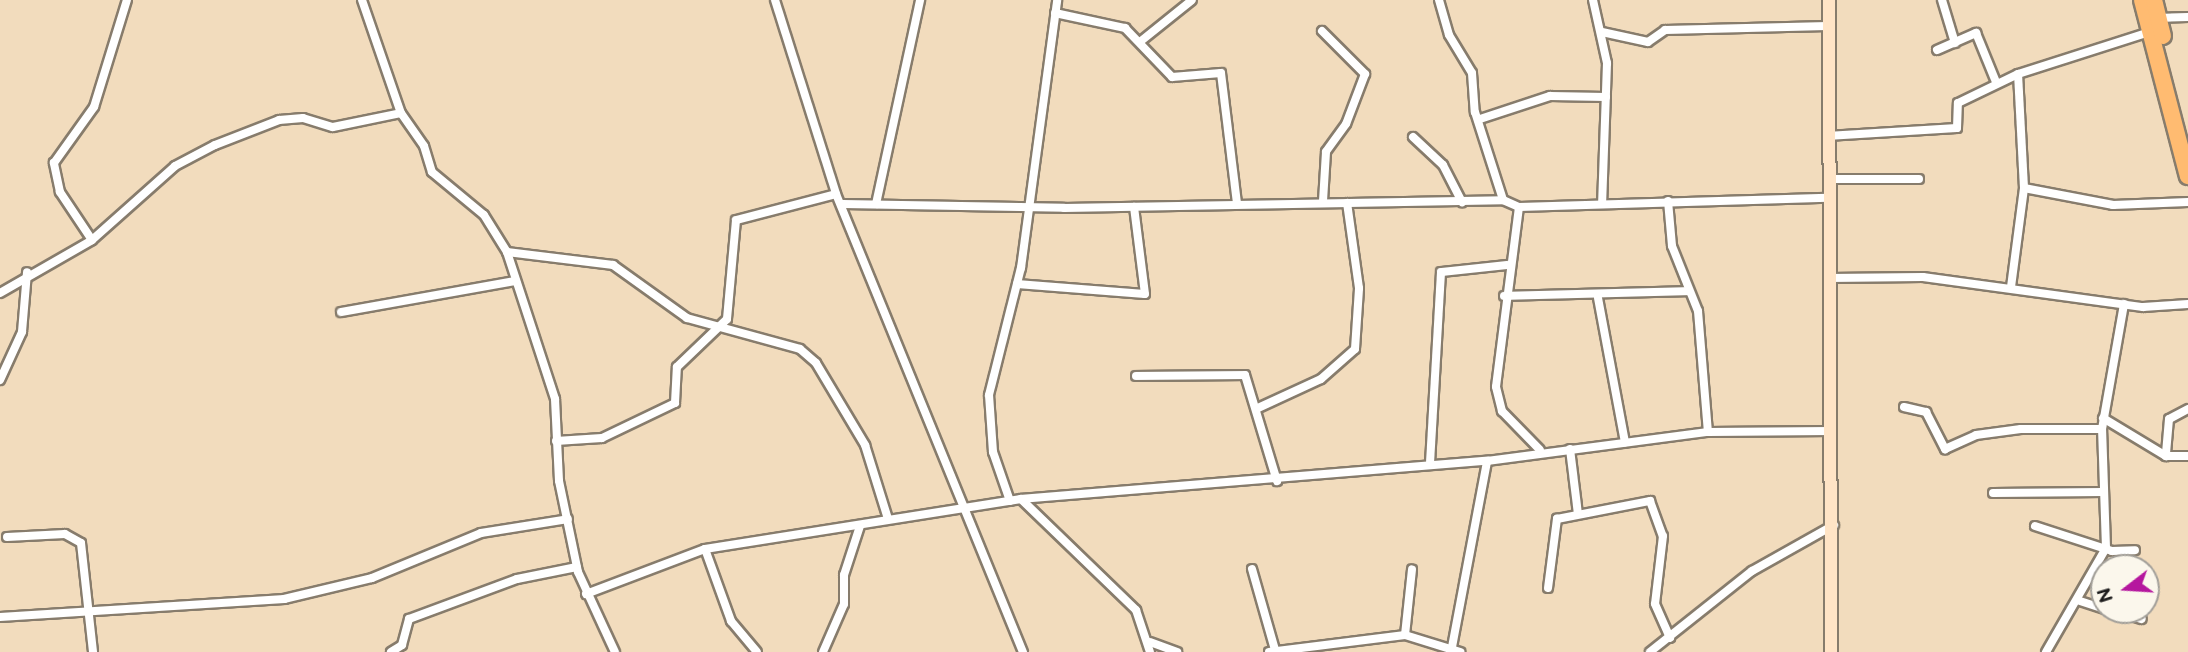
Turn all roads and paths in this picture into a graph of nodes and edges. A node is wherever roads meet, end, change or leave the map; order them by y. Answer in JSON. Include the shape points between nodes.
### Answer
{"nodes":[{"id":1,"x":127,"y":0,"type":"edge"},
{"id":2,"x":362,"y":0,"type":"edge"},
{"id":3,"x":775,"y":0,"type":"edge"},
{"id":4,"x":920,"y":0,"type":"edge"},
{"id":5,"x":1057,"y":0,"type":"edge"},
{"id":6,"x":1192,"y":0,"type":"edge"},
{"id":7,"x":1439,"y":0,"type":"edge"},
{"id":8,"x":1593,"y":0,"type":"edge"},
{"id":9,"x":1829,"y":0,"type":"edge"},
{"id":10,"x":1942,"y":0,"type":"edge"},
{"id":11,"x":2143,"y":0,"type":"edge"},
{"id":12,"x":2154,"y":0,"type":"edge"},
{"id":13,"x":1055,"y":13,"type":"junction"},
{"id":14,"x":2188,"y":17,"type":"edge"},
{"id":15,"x":2154,"y":25,"type":"junction"},
{"id":16,"x":1828,"y":26,"type":"junction"},
{"id":17,"x":1322,"y":31,"type":"dead end"},
{"id":18,"x":1602,"y":32,"type":"junction"},
{"id":19,"x":1141,"y":41,"type":"junction"},
{"id":20,"x":1955,"y":43,"type":"junction"},
{"id":21,"x":1937,"y":50,"type":"dead end"},
{"id":22,"x":2018,"y":74,"type":"junction"},
{"id":23,"x":1996,"y":82,"type":"junction"},
{"id":24,"x":1606,"y":97,"type":"junction"},
{"id":25,"x":401,"y":113,"type":"junction"},
{"id":26,"x":1480,"y":119,"type":"junction"},
{"id":27,"x":1827,"y":136,"type":"junction"},
{"id":28,"x":1413,"y":137,"type":"dead end"},
{"id":29,"x":2188,"y":141,"type":"edge"},
{"id":30,"x":2188,"y":176,"type":"edge"},
{"id":31,"x":1919,"y":179,"type":"dead end"},
{"id":32,"x":1828,"y":180,"type":"junction"},
{"id":33,"x":2024,"y":188,"type":"junction"},
{"id":34,"x":836,"y":194,"type":"junction"},
{"id":35,"x":1828,"y":198,"type":"junction"},
{"id":36,"x":1503,"y":200,"type":"junction"},
{"id":37,"x":1323,"y":201,"type":"junction"},
{"id":38,"x":1668,"y":201,"type":"junction"},
{"id":39,"x":1462,"y":202,"type":"junction"},
{"id":40,"x":2188,"y":202,"type":"edge"},
{"id":41,"x":1347,"y":203,"type":"junction"},
{"id":42,"x":843,"y":204,"type":"junction"},
{"id":43,"x":876,"y":204,"type":"junction"},
{"id":44,"x":1237,"y":204,"type":"junction"},
{"id":45,"x":1602,"y":204,"type":"junction"},
{"id":46,"x":1519,"y":206,"type":"junction"},
{"id":47,"x":1030,"y":207,"type":"junction"},
{"id":48,"x":1134,"y":207,"type":"junction"},
{"id":49,"x":92,"y":240,"type":"junction"},
{"id":50,"x":508,"y":252,"type":"junction"},
{"id":51,"x":1508,"y":265,"type":"junction"},
{"id":52,"x":27,"y":272,"type":"junction"},
{"id":53,"x":1829,"y":278,"type":"junction"},
{"id":54,"x":515,"y":281,"type":"junction"},
{"id":55,"x":1017,"y":284,"type":"junction"},
{"id":56,"x":2011,"y":287,"type":"junction"},
{"id":57,"x":1689,"y":291,"type":"junction"},
{"id":58,"x":0,"y":293,"type":"edge"},
{"id":59,"x":1504,"y":296,"type":"junction"},
{"id":60,"x":1598,"y":298,"type":"junction"},
{"id":61,"x":2188,"y":303,"type":"edge"},
{"id":62,"x":2124,"y":304,"type":"junction"},
{"id":63,"x":341,"y":312,"type":"dead end"},
{"id":64,"x":712,"y":328,"type":"junction"},
{"id":65,"x":1136,"y":376,"type":"dead end"},
{"id":66,"x":0,"y":380,"type":"edge"},
{"id":67,"x":1904,"y":407,"type":"dead end"},
{"id":68,"x":1258,"y":408,"type":"junction"},
{"id":69,"x":2188,"y":409,"type":"edge"},
{"id":70,"x":2103,"y":418,"type":"junction"},
{"id":71,"x":2102,"y":429,"type":"junction"},
{"id":72,"x":1831,"y":431,"type":"junction"},
{"id":73,"x":1707,"y":432,"type":"junction"},
{"id":74,"x":556,"y":441,"type":"junction"},
{"id":75,"x":1625,"y":442,"type":"junction"},
{"id":76,"x":1570,"y":449,"type":"junction"},
{"id":77,"x":1540,"y":450,"type":"junction"},
{"id":78,"x":2166,"y":456,"type":"junction"},
{"id":79,"x":2188,"y":456,"type":"edge"},
{"id":80,"x":1487,"y":461,"type":"junction"},
{"id":81,"x":1430,"y":463,"type":"junction"},
{"id":82,"x":1276,"y":481,"type":"junction"},
{"id":83,"x":2103,"y":492,"type":"junction"},
{"id":84,"x":1993,"y":493,"type":"dead end"},
{"id":85,"x":1021,"y":499,"type":"junction"},
{"id":86,"x":1010,"y":501,"type":"junction"},
{"id":87,"x":968,"y":509,"type":"junction"},
{"id":88,"x":1578,"y":514,"type":"junction"},
{"id":89,"x":568,"y":519,"type":"junction"},
{"id":90,"x":888,"y":519,"type":"junction"},
{"id":91,"x":1835,"y":524,"type":"junction"},
{"id":92,"x":860,"y":526,"type":"junction"},
{"id":93,"x":2035,"y":527,"type":"dead end"},
{"id":94,"x":7,"y":537,"type":"dead end"},
{"id":95,"x":2106,"y":548,"type":"junction"},
{"id":96,"x":705,"y":549,"type":"junction"},
{"id":97,"x":2135,"y":550,"type":"dead end"},
{"id":98,"x":577,"y":567,"type":"junction"},
{"id":99,"x":1252,"y":569,"type":"dead end"},
{"id":100,"x":1412,"y":569,"type":"dead end"},
{"id":101,"x":1548,"y":588,"type":"dead end"},
{"id":102,"x":586,"y":594,"type":"junction"},
{"id":103,"x":2080,"y":601,"type":"junction"},
{"id":104,"x":2090,"y":604,"type":"edge"},
{"id":105,"x":87,"y":615,"type":"junction"},
{"id":106,"x":0,"y":617,"type":"edge"},
{"id":107,"x":1405,"y":635,"type":"junction"},
{"id":108,"x":1670,"y":638,"type":"junction"},
{"id":109,"x":1150,"y":642,"type":"junction"},
{"id":110,"x":1294,"y":650,"type":"edge"},
{"id":111,"x":1456,"y":650,"type":"edge"},
{"id":112,"x":1655,"y":650,"type":"edge"},
{"id":113,"x":1272,"y":651,"type":"edge"},
{"id":114,"x":93,"y":652,"type":"edge"},
{"id":115,"x":391,"y":652,"type":"edge"},
{"id":116,"x":615,"y":652,"type":"edge"},
{"id":117,"x":757,"y":652,"type":"edge"},
{"id":118,"x":823,"y":652,"type":"edge"},
{"id":119,"x":1023,"y":652,"type":"edge"},
{"id":120,"x":1150,"y":652,"type":"edge"},
{"id":121,"x":1177,"y":652,"type":"edge"},
{"id":122,"x":1831,"y":652,"type":"edge"},
{"id":123,"x":2046,"y":652,"type":"edge"}],
"edges":[{"from":1,"to":49,"type":"street","via":[[94,107],[54,163],[60,192]]},
{"from":2,"to":25,"type":"street"},
{"from":3,"to":34,"type":"street"},
{"from":4,"to":43,"type":"street"},
{"from":5,"to":13,"type":"street"},
{"from":6,"to":19,"type":"street"},
{"from":7,"to":26,"type":"street","via":[[1449,35],[1472,73]]},
{"from":8,"to":18,"type":"street"},
{"from":9,"to":16,"type":"street"},
{"from":10,"to":20,"type":"street"},
{"from":11,"to":15,"type":"highway"},
{"from":12,"to":15,"type":"highway"},
{"from":13,"to":19,"type":"street","via":[[1116,25]]},
{"from":13,"to":47,"type":"street"},
{"from":14,"to":15,"type":"street"},
{"from":15,"to":22,"type":"street"},
{"from":15,"to":29,"type":"highway"},
{"from":15,"to":30,"type":"highway"},
{"from":16,"to":18,"type":"street","via":[[1665,30],[1648,42]]},
{"from":16,"to":27,"type":"street"},
{"from":17,"to":37,"type":"street","via":[[1365,74],[1346,124],[1326,152]]},
{"from":18,"to":24,"type":"street"},
{"from":19,"to":44,"type":"street","via":[[1172,77],[1221,73]]},
{"from":20,"to":21,"type":"street"},
{"from":20,"to":23,"type":"street","via":[[1976,33]]},
{"from":22,"to":23,"type":"street"},
{"from":22,"to":33,"type":"street"},
{"from":23,"to":27,"type":"street","via":[[1958,103],[1957,128]]},
{"from":24,"to":26,"type":"street","via":[[1550,96]]},
{"from":24,"to":45,"type":"street"},
{"from":25,"to":49,"type":"street","via":[[369,124],[333,127],[303,118],[249,131],[174,166]]},
{"from":25,"to":50,"type":"street","via":[[424,146],[432,172],[484,215]]},
{"from":26,"to":36,"type":"street"},
{"from":27,"to":32,"type":"street"},
{"from":28,"to":39,"type":"street","via":[[1443,165]]},
{"from":31,"to":32,"type":"street"},
{"from":32,"to":35,"type":"street"},
{"from":33,"to":40,"type":"street","via":[[2113,205]]},
{"from":33,"to":56,"type":"street"},
{"from":34,"to":42,"type":"street"},
{"from":34,"to":64,"type":"street","via":[[736,220],[727,319]]},
{"from":35,"to":38,"type":"street"},
{"from":35,"to":53,"type":"street"},
{"from":36,"to":39,"type":"street"},
{"from":36,"to":46,"type":"street"},
{"from":37,"to":41,"type":"street"},
{"from":37,"to":44,"type":"street"},
{"from":38,"to":45,"type":"street"},
{"from":38,"to":57,"type":"street","via":[[1672,246]]},
{"from":39,"to":41,"type":"street"},
{"from":41,"to":68,"type":"street","via":[[1359,288],[1355,349],[1321,379]]},
{"from":42,"to":43,"type":"street"},
{"from":42,"to":87,"type":"street"},
{"from":43,"to":47,"type":"street"},
{"from":44,"to":48,"type":"street"},
{"from":45,"to":46,"type":"street"},
{"from":46,"to":51,"type":"street"},
{"from":47,"to":48,"type":"street"},
{"from":47,"to":55,"type":"street"},
{"from":48,"to":55,"type":"street","via":[[1145,294]]},
{"from":49,"to":52,"type":"street"},
{"from":50,"to":54,"type":"street"},
{"from":50,"to":64,"type":"street","via":[[622,269],[667,307]]},
{"from":51,"to":59,"type":"street"},
{"from":51,"to":81,"type":"street","via":[[1441,272]]},
{"from":52,"to":58,"type":"street"},
{"from":52,"to":66,"type":"street","via":[[22,332]]},
{"from":53,"to":56,"type":"street","via":[[1923,277]]},
{"from":53,"to":72,"type":"street"},
{"from":54,"to":63,"type":"street"},
{"from":54,"to":74,"type":"street","via":[[555,399]]},
{"from":55,"to":86,"type":"street","via":[[989,395],[993,452]]},
{"from":56,"to":62,"type":"street"},
{"from":57,"to":60,"type":"street"},
{"from":57,"to":73,"type":"street","via":[[1698,311]]},
{"from":59,"to":60,"type":"street"},
{"from":59,"to":77,"type":"street","via":[[1496,387],[1503,411]]},
{"from":60,"to":75,"type":"street"},
{"from":61,"to":62,"type":"street"},
{"from":62,"to":70,"type":"street"},
{"from":64,"to":74,"type":"street","via":[[677,367],[668,407],[602,438]]},
{"from":64,"to":90,"type":"street","via":[[786,341],[816,363],[865,445]]},
{"from":65,"to":68,"type":"street","via":[[1245,375]]},
{"from":67,"to":71,"type":"street","via":[[1926,412],[1945,449],[1976,435],[2021,429]]},
{"from":68,"to":82,"type":"street"},
{"from":69,"to":78,"type":"street","via":[[2169,419]]},
{"from":70,"to":71,"type":"street"},
{"from":70,"to":78,"type":"street"},
{"from":71,"to":83,"type":"street"},
{"from":72,"to":73,"type":"street"},
{"from":72,"to":91,"type":"street"},
{"from":73,"to":75,"type":"street"},
{"from":74,"to":89,"type":"street"},
{"from":75,"to":76,"type":"street"},
{"from":76,"to":77,"type":"street"},
{"from":76,"to":88,"type":"street"},
{"from":77,"to":80,"type":"street"},
{"from":78,"to":79,"type":"street"},
{"from":80,"to":81,"type":"street"},
{"from":80,"to":111,"type":"street"},
{"from":81,"to":82,"type":"street"},
{"from":82,"to":85,"type":"street"},
{"from":83,"to":84,"type":"street"},
{"from":83,"to":95,"type":"street"},
{"from":85,"to":86,"type":"street"},
{"from":85,"to":109,"type":"street","via":[[1118,590]]},
{"from":86,"to":87,"type":"street"},
{"from":87,"to":90,"type":"street"},
{"from":87,"to":119,"type":"street"},
{"from":88,"to":101,"type":"street","via":[[1557,519]]},
{"from":88,"to":108,"type":"street","via":[[1650,501],[1663,536],[1655,604]]},
{"from":89,"to":98,"type":"street"},
{"from":89,"to":105,"type":"street","via":[[481,533],[372,578],[284,599],[162,603]]},
{"from":90,"to":92,"type":"street"},
{"from":91,"to":108,"type":"street","via":[[1752,571]]},
{"from":91,"to":122,"type":"street"},
{"from":92,"to":96,"type":"street"},
{"from":92,"to":118,"type":"street","via":[[844,575],[844,604]]},
{"from":93,"to":95,"type":"street"},
{"from":94,"to":105,"type":"street","via":[[75,536],[85,554]]},
{"from":95,"to":97,"type":"street"},
{"from":95,"to":103,"type":"street"},
{"from":96,"to":102,"type":"street"},
{"from":96,"to":117,"type":"street","via":[[731,621]]},
{"from":98,"to":102,"type":"street"},
{"from":98,"to":115,"type":"street","via":[[517,579],[409,619],[402,645]]},
{"from":99,"to":113,"type":"street"},
{"from":100,"to":107,"type":"street"},
{"from":102,"to":116,"type":"street"},
{"from":103,"to":104,"type":"street"},
{"from":103,"to":123,"type":"street"},
{"from":105,"to":106,"type":"street"},
{"from":105,"to":114,"type":"street"},
{"from":107,"to":110,"type":"street"},
{"from":107,"to":111,"type":"street"},
{"from":108,"to":112,"type":"street"},
{"from":109,"to":120,"type":"street"},
{"from":109,"to":121,"type":"street"},
{"from":110,"to":113,"type":"street"}]}
